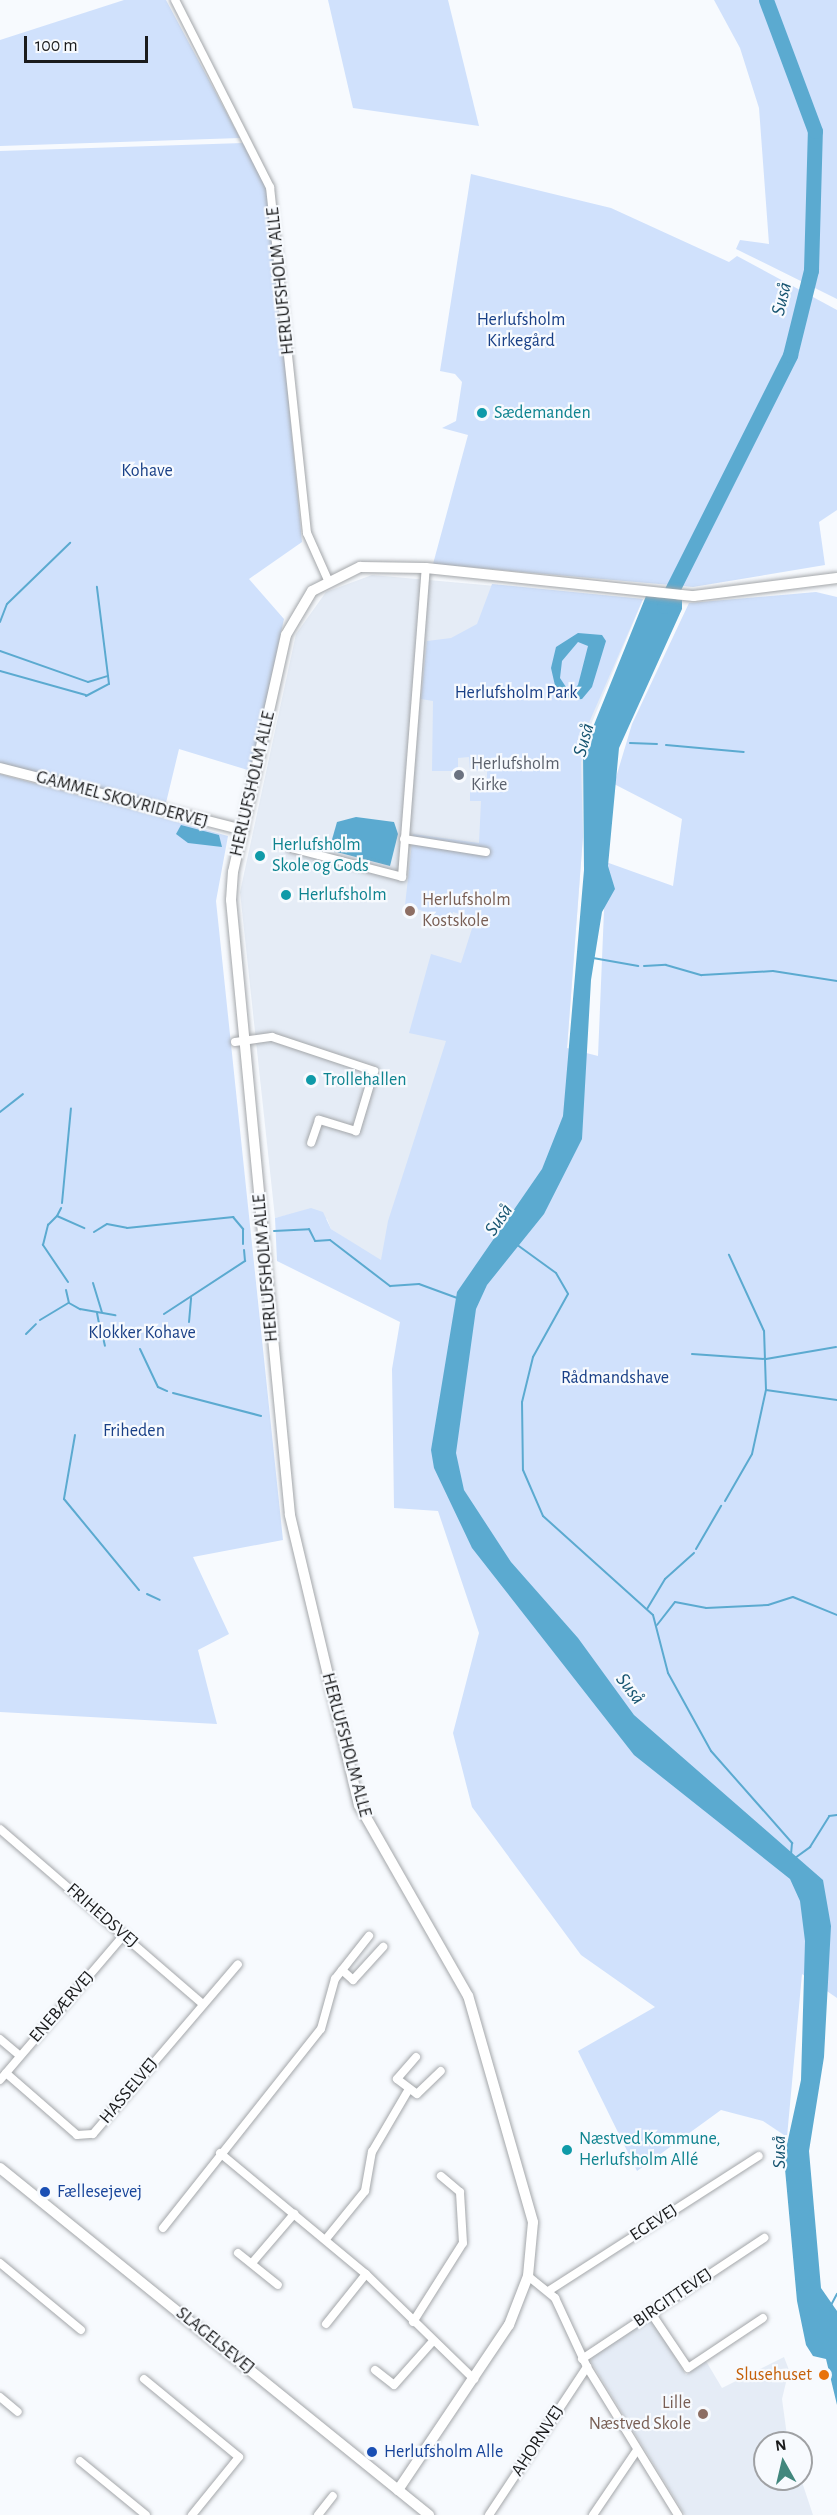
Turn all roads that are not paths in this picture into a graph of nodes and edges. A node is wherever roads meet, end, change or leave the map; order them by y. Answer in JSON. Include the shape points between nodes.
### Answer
{"nodes":[{"id":1,"x":175,"y":0,"type":"edge"},
{"id":2,"x":426,"y":568,"type":"junction"},
{"id":3,"x":837,"y":578,"type":"edge"},
{"id":4,"x":328,"y":580,"type":"junction"},
{"id":5,"x":0,"y":768,"type":"edge"},
{"id":6,"x":243,"y":830,"type":"junction"},
{"id":7,"x":404,"y":839,"type":"junction"},
{"id":8,"x":291,"y":848,"type":"dead end"},
{"id":9,"x":486,"y":852,"type":"dead end"},
{"id":10,"x":240,"y":1042,"type":"junction"},
{"id":11,"x":311,"y":1143,"type":"dead end"},
{"id":12,"x":0,"y":1829,"type":"edge"},
{"id":13,"x":123,"y":1935,"type":"junction"},
{"id":14,"x":369,"y":1936,"type":"dead end"},
{"id":15,"x":383,"y":1947,"type":"dead end"},
{"id":16,"x":238,"y":1964,"type":"dead end"},
{"id":17,"x":342,"y":1970,"type":"junction"},
{"id":18,"x":203,"y":2004,"type":"junction"},
{"id":19,"x":0,"y":2039,"type":"edge"},
{"id":20,"x":20,"y":2056,"type":"junction"},
{"id":21,"x":416,"y":2057,"type":"dead end"},
{"id":22,"x":441,"y":2071,"type":"dead end"},
{"id":23,"x":3,"y":2076,"type":"edge"},
{"id":24,"x":409,"y":2089,"type":"junction"},
{"id":25,"x":220,"y":2153,"type":"junction"},
{"id":26,"x":759,"y":2156,"type":"dead end"},
{"id":27,"x":1,"y":2170,"type":"edge"},
{"id":28,"x":441,"y":2176,"type":"dead end"},
{"id":29,"x":294,"y":2214,"type":"junction"},
{"id":30,"x":163,"y":2228,"type":"dead end"},
{"id":31,"x":764,"y":2238,"type":"dead end"},
{"id":32,"x":326,"y":2240,"type":"junction"},
{"id":33,"x":238,"y":2253,"type":"dead end"},
{"id":34,"x":0,"y":2263,"type":"edge"},
{"id":35,"x":252,"y":2263,"type":"junction"},
{"id":36,"x":366,"y":2274,"type":"junction"},
{"id":37,"x":528,"y":2276,"type":"junction"},
{"id":38,"x":278,"y":2285,"type":"dead end"},
{"id":39,"x":550,"y":2290,"type":"junction"},
{"id":40,"x":651,"y":2313,"type":"junction"},
{"id":41,"x":763,"y":2318,"type":"dead end"},
{"id":42,"x":413,"y":2322,"type":"junction"},
{"id":43,"x":326,"y":2324,"type":"dead end"},
{"id":44,"x":81,"y":2330,"type":"dead end"},
{"id":45,"x":433,"y":2341,"type":"junction"},
{"id":46,"x":585,"y":2363,"type":"junction"},
{"id":47,"x":375,"y":2370,"type":"dead end"},
{"id":48,"x":144,"y":2379,"type":"dead end"},
{"id":49,"x":474,"y":2379,"type":"junction"},
{"id":50,"x":0,"y":2397,"type":"edge"},
{"id":51,"x":18,"y":2412,"type":"dead end"},
{"id":52,"x":637,"y":2450,"type":"junction"},
{"id":53,"x":80,"y":2461,"type":"dead end"},
{"id":54,"x":398,"y":2490,"type":"junction"},
{"id":55,"x":333,"y":2496,"type":"dead end"},
{"id":56,"x":146,"y":2515,"type":"edge"},
{"id":57,"x":192,"y":2515,"type":"edge"},
{"id":58,"x":318,"y":2515,"type":"edge"},
{"id":59,"x":428,"y":2515,"type":"edge"},
{"id":60,"x":489,"y":2515,"type":"edge"},
{"id":61,"x":593,"y":2515,"type":"edge"},
{"id":62,"x":678,"y":2515,"type":"edge"}],
"edges":[{"from":1,"to":4,"type":"street","name":"HERLUFSHOLM ALLE","via":[[248,140],[275,209],[305,516]]},
{"from":2,"to":3,"type":"street","name":"HERLUFSHOLM ALLE","via":[[694,596]]},
{"from":2,"to":4,"type":"street","name":"HERLUFSHOLM ALLE","via":[[360,567]]},
{"from":2,"to":7,"type":"street"},
{"from":4,"to":6,"type":"street","name":"HERLUFSHOLM ALLE","via":[[302,603],[286,635]]},
{"from":5,"to":6,"type":"street","name":"GAMMEL SKOVRIDERVEJ"},
{"from":6,"to":10,"type":"street","name":"HERLUFSHOLM ALLE","via":[[231,900]]},
{"from":7,"to":8,"type":"street","via":[[402,877]]},
{"from":7,"to":9,"type":"street"},
{"from":10,"to":11,"type":"street","via":[[273,1037],[374,1071],[356,1131],[318,1120]]},
{"from":10,"to":37,"type":"street","name":"HERLUFSHOLM ALLE","via":[[295,1542],[359,1805],[468,1996],[533,2222]]},
{"from":12,"to":13,"type":"street","name":"FRIHEDSVEJ"},
{"from":13,"to":18,"type":"street","name":"FRIHEDSVEJ"},
{"from":13,"to":20,"type":"street","name":"ENEBÆRVEJ"},
{"from":14,"to":17,"type":"street"},
{"from":15,"to":17,"type":"street","via":[[353,1980]]},
{"from":16,"to":18,"type":"street","name":"HASSELVEJ"},
{"from":17,"to":25,"type":"street","via":[[321,2029]]},
{"from":18,"to":23,"type":"street","name":"HASSELVEJ","via":[[93,2134],[77,2134]]},
{"from":19,"to":20,"type":"street"},
{"from":20,"to":23,"type":"street","name":"ENEBÆRVEJ"},
{"from":21,"to":24,"type":"street","via":[[397,2079]]},
{"from":22,"to":24,"type":"street","via":[[417,2094]]},
{"from":24,"to":32,"type":"street","via":[[372,2152],[365,2191]]},
{"from":25,"to":29,"type":"street"},
{"from":25,"to":30,"type":"street"},
{"from":26,"to":39,"type":"street","name":"EGEVEJ"},
{"from":27,"to":54,"type":"street","name":"SLAGELSEVEJ"},
{"from":28,"to":42,"type":"street","via":[[460,2192],[463,2243]]},
{"from":29,"to":32,"type":"street"},
{"from":29,"to":35,"type":"street"},
{"from":31,"to":40,"type":"street","name":"BIRGITTEVEJ"},
{"from":32,"to":36,"type":"street"},
{"from":33,"to":35,"type":"street"},
{"from":34,"to":44,"type":"street"},
{"from":35,"to":38,"type":"street"},
{"from":36,"to":42,"type":"street"},
{"from":36,"to":43,"type":"street"},
{"from":37,"to":39,"type":"street"},
{"from":37,"to":49,"type":"street","name":"HERLUFSHOLM ALLE","via":[[509,2325]]},
{"from":39,"to":46,"type":"street"},
{"from":40,"to":41,"type":"street","via":[[688,2368]]},
{"from":40,"to":46,"type":"street","name":"BIRGITTEVEJ"},
{"from":42,"to":45,"type":"street"},
{"from":45,"to":47,"type":"street","via":[[394,2385]]},
{"from":45,"to":49,"type":"street"},
{"from":46,"to":52,"type":"street"},
{"from":46,"to":60,"type":"street","name":"AHORNVEJ"},
{"from":48,"to":57,"type":"street","via":[[239,2457]]},
{"from":49,"to":54,"type":"street","name":"HERLUFSHOLM ALLE"},
{"from":50,"to":51,"type":"street"},
{"from":52,"to":61,"type":"street"},
{"from":52,"to":62,"type":"street"},
{"from":53,"to":56,"type":"street"},
{"from":54,"to":59,"type":"street","name":"SLAGELSEVEJ"},
{"from":55,"to":58,"type":"street"}]}
